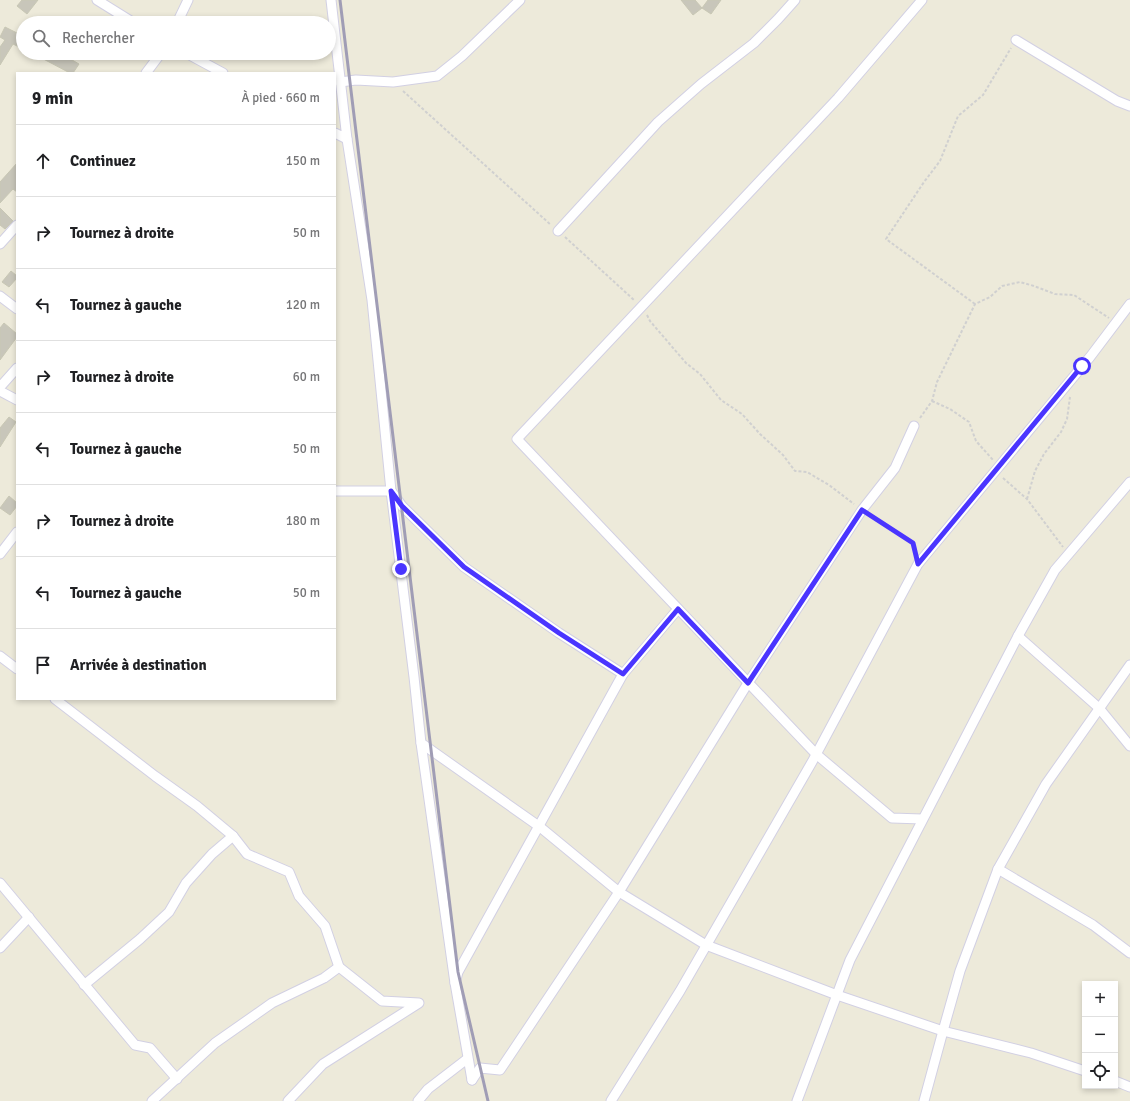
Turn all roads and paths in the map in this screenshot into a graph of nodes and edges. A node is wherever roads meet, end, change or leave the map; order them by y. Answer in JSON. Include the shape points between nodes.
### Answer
{"nodes":[{"id":1,"x":97,"y":0,"type":"edge"},
{"id":2,"x":188,"y":0,"type":"edge"},
{"id":3,"x":331,"y":0,"type":"edge"},
{"id":4,"x":520,"y":0,"type":"edge"},
{"id":5,"x":795,"y":0,"type":"edge"},
{"id":6,"x":922,"y":0,"type":"edge"},
{"id":7,"x":123,"y":16,"type":"edge"},
{"id":8,"x":180,"y":16,"type":"edge"},
{"id":9,"x":333,"y":16,"type":"edge"},
{"id":10,"x":1016,"y":40,"type":"joint"},
{"id":11,"x":336,"y":46,"type":"edge"},
{"id":12,"x":156,"y":60,"type":"edge"},
{"id":13,"x":199,"y":60,"type":"edge"},
{"id":14,"x":147,"y":72,"type":"edge"},
{"id":15,"x":221,"y":72,"type":"edge"},
{"id":16,"x":340,"y":82,"type":"junction"},
{"id":17,"x":393,"y":82,"type":"junction"},
{"id":18,"x":1130,"y":106,"type":"edge"},
{"id":19,"x":336,"y":134,"type":"edge"},
{"id":20,"x":347,"y":139,"type":"junction"},
{"id":21,"x":16,"y":226,"type":"edge"},
{"id":22,"x":558,"y":231,"type":"junction"},
{"id":23,"x":0,"y":244,"type":"edge"},
{"id":24,"x":0,"y":296,"type":"edge"},
{"id":25,"x":975,"y":304,"type":"junction"},
{"id":26,"x":1130,"y":304,"type":"edge"},
{"id":27,"x":641,"y":306,"type":"junction"},
{"id":28,"x":16,"y":308,"type":"edge"},
{"id":29,"x":1116,"y":322,"type":"junction"},
{"id":30,"x":16,"y":369,"type":"edge"},
{"id":31,"x":1068,"y":384,"type":"junction"},
{"id":32,"x":0,"y":387,"type":"edge"},
{"id":33,"x":0,"y":391,"type":"edge"},
{"id":34,"x":16,"y":399,"type":"edge"},
{"id":35,"x":914,"y":426,"type":"joint"},
{"id":36,"x":1130,"y":482,"type":"edge"},
{"id":37,"x":336,"y":491,"type":"edge"},
{"id":38,"x":391,"y":491,"type":"junction"},
{"id":39,"x":1027,"y":499,"type":"dead end"},
{"id":40,"x":862,"y":510,"type":"junction"},
{"id":41,"x":16,"y":533,"type":"edge"},
{"id":42,"x":0,"y":554,"type":"edge"},
{"id":43,"x":918,"y":564,"type":"junction"},
{"id":44,"x":678,"y":609,"type":"junction"},
{"id":45,"x":1018,"y":636,"type":"junction"},
{"id":46,"x":0,"y":656,"type":"edge"},
{"id":47,"x":1130,"y":665,"type":"edge"},
{"id":48,"x":16,"y":668,"type":"edge"},
{"id":49,"x":623,"y":674,"type":"junction"},
{"id":50,"x":748,"y":683,"type":"junction"},
{"id":51,"x":56,"y":700,"type":"edge"},
{"id":52,"x":1099,"y":708,"type":"junction"},
{"id":53,"x":421,"y":743,"type":"junction"},
{"id":54,"x":1130,"y":746,"type":"edge"},
{"id":55,"x":816,"y":754,"type":"junction"},
{"id":56,"x":922,"y":819,"type":"junction"},
{"id":57,"x":540,"y":827,"type":"junction"},
{"id":58,"x":233,"y":836,"type":"junction"},
{"id":59,"x":998,"y":869,"type":"junction"},
{"id":60,"x":0,"y":883,"type":"edge"},
{"id":61,"x":619,"y":892,"type":"junction"},
{"id":62,"x":29,"y":917,"type":"junction"},
{"id":63,"x":706,"y":945,"type":"junction"},
{"id":64,"x":0,"y":948,"type":"edge"},
{"id":65,"x":1130,"y":953,"type":"edge"},
{"id":66,"x":339,"y":967,"type":"junction"},
{"id":67,"x":454,"y":983,"type":"junction"},
{"id":68,"x":84,"y":985,"type":"junction"},
{"id":69,"x":837,"y":995,"type":"junction"},
{"id":70,"x":942,"y":1031,"type":"junction"},
{"id":71,"x":468,"y":1059,"type":"junction"},
{"id":72,"x":1082,"y":1070,"type":"edge"},
{"id":73,"x":176,"y":1079,"type":"junction"},
{"id":74,"x":1118,"y":1083,"type":"edge"},
{"id":75,"x":1130,"y":1087,"type":"edge"},
{"id":76,"x":152,"y":1101,"type":"edge"},
{"id":77,"x":288,"y":1101,"type":"edge"},
{"id":78,"x":418,"y":1101,"type":"edge"},
{"id":79,"x":611,"y":1101,"type":"edge"},
{"id":80,"x":797,"y":1101,"type":"edge"},
{"id":81,"x":924,"y":1101,"type":"edge"}],
"edges":[{"from":1,"to":7,"type":"street"},
{"from":2,"to":8,"type":"street"},
{"from":3,"to":9,"type":"street"},
{"from":4,"to":17,"type":"street","via":[[462,56],[437,76]]},
{"from":5,"to":22,"type":"street","via":[[754,43],[701,84],[658,122]]},
{"from":6,"to":27,"type":"street","via":[[838,98]]},
{"from":10,"to":18,"type":"street","via":[[1117,102]]},
{"from":10,"to":25,"type":"path","via":[[983,95],[958,116],[940,161],[886,239]]},
{"from":11,"to":16,"type":"street"},
{"from":12,"to":14,"type":"street"},
{"from":13,"to":15,"type":"street"},
{"from":16,"to":17,"type":"street"},
{"from":16,"to":20,"type":"street"},
{"from":17,"to":22,"type":"path"},
{"from":19,"to":20,"type":"street"},
{"from":20,"to":38,"type":"street","via":[[372,300]]},
{"from":21,"to":23,"type":"street"},
{"from":22,"to":27,"type":"path"},
{"from":24,"to":28,"type":"street"},
{"from":25,"to":29,"type":"path","via":[[990,297],[1002,286],[1020,282],[1055,294],[1074,296]]},
{"from":25,"to":35,"type":"path","via":[[937,382],[932,400]]},
{"from":26,"to":29,"type":"street"},
{"from":27,"to":40,"type":"path","via":[[650,321],[686,363],[700,374],[721,400],[742,414],[783,455],[795,471],[807,472],[829,484]]},
{"from":27,"to":44,"type":"street","via":[[517,439]]},
{"from":29,"to":31,"type":"street"},
{"from":30,"to":32,"type":"street"},
{"from":31,"to":39,"type":"path","via":[[1071,394],[1067,419],[1035,471]]},
{"from":31,"to":43,"type":"street"},
{"from":33,"to":34,"type":"street"},
{"from":35,"to":40,"type":"street","via":[[895,468]]},
{"from":36,"to":45,"type":"street","via":[[1055,570]]},
{"from":37,"to":38,"type":"street"},
{"from":38,"to":49,"type":"street","via":[[402,506],[464,567]]},
{"from":38,"to":53,"type":"street"},
{"from":40,"to":43,"type":"path","via":[[913,543]]},
{"from":40,"to":50,"type":"street"},
{"from":41,"to":42,"type":"street"},
{"from":43,"to":55,"type":"street"},
{"from":44,"to":49,"type":"street"},
{"from":44,"to":50,"type":"street"},
{"from":45,"to":52,"type":"street"},
{"from":45,"to":56,"type":"street"},
{"from":46,"to":48,"type":"street"},
{"from":47,"to":52,"type":"street"},
{"from":49,"to":57,"type":"street"},
{"from":50,"to":55,"type":"street"},
{"from":50,"to":61,"type":"street"},
{"from":51,"to":58,"type":"street"},
{"from":52,"to":54,"type":"street"},
{"from":52,"to":59,"type":"street","via":[[1046,784]]},
{"from":53,"to":57,"type":"street"},
{"from":53,"to":67,"type":"street"},
{"from":55,"to":56,"type":"street","via":[[892,818]]},
{"from":55,"to":63,"type":"street"},
{"from":56,"to":69,"type":"street","via":[[850,960]]},
{"from":57,"to":61,"type":"street"},
{"from":57,"to":67,"type":"street"},
{"from":58,"to":66,"type":"street","via":[[246,854],[289,872],[299,896],[325,926]]},
{"from":58,"to":68,"type":"street","via":[[212,854],[186,883],[168,912],[140,939]]},
{"from":59,"to":65,"type":"street","via":[[1093,925]]},
{"from":59,"to":70,"type":"street","via":[[960,970]]},
{"from":60,"to":62,"type":"street"},
{"from":61,"to":63,"type":"street"},
{"from":61,"to":71,"type":"street","via":[[500,1070],[480,1068],[472,1080]]},
{"from":62,"to":64,"type":"street"},
{"from":62,"to":68,"type":"street"},
{"from":63,"to":69,"type":"street"},
{"from":63,"to":79,"type":"street"},
{"from":66,"to":73,"type":"street","via":[[324,978],[266,1008],[215,1043]]},
{"from":66,"to":77,"type":"street","via":[[382,1001],[419,1003],[323,1064]]},
{"from":67,"to":71,"type":"street"},
{"from":68,"to":73,"type":"street","via":[[135,1045],[150,1048]]},
{"from":69,"to":70,"type":"street"},
{"from":69,"to":80,"type":"street"},
{"from":70,"to":72,"type":"street","via":[[1032,1053]]},
{"from":70,"to":81,"type":"street"},
{"from":71,"to":78,"type":"street","via":[[428,1089]]},
{"from":73,"to":76,"type":"street"},
{"from":74,"to":75,"type":"street"}]}
